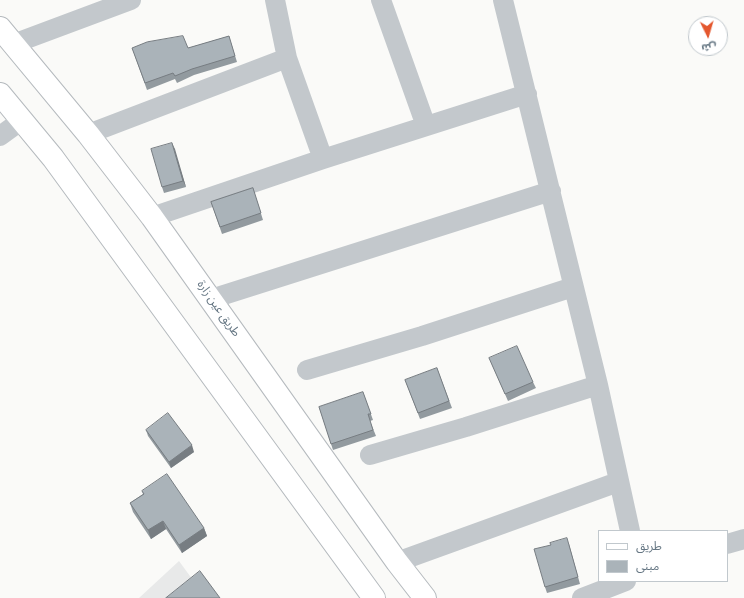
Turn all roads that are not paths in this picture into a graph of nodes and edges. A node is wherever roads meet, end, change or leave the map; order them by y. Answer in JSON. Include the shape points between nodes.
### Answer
{"nodes":[{"id":1,"x":131,"y":0,"type":"edge"},
{"id":2,"x":275,"y":0,"type":"edge"},
{"id":3,"x":381,"y":0,"type":"edge"},
{"id":4,"x":503,"y":0,"type":"edge"},
{"id":5,"x":7,"y":36,"type":"edge"},
{"id":6,"x":287,"y":58,"type":"junction"},
{"id":7,"x":0,"y":94,"type":"edge"},
{"id":8,"x":527,"y":94,"type":"junction"},
{"id":9,"x":22,"y":120,"type":"junction"},
{"id":10,"x":426,"y":126,"type":"junction"},
{"id":11,"x":88,"y":134,"type":"junction"},
{"id":12,"x":0,"y":136,"type":"edge"},
{"id":13,"x":323,"y":159,"type":"junction"},
{"id":14,"x":551,"y":191,"type":"junction"},
{"id":15,"x":152,"y":217,"type":"junction"},
{"id":16,"x":574,"y":287,"type":"junction"},
{"id":17,"x":211,"y":299,"type":"junction"},
{"id":18,"x":307,"y":370,"type":"dead end"},
{"id":19,"x":598,"y":385,"type":"junction"},
{"id":20,"x":370,"y":454,"type":"dead end"},
{"id":21,"x":618,"y":482,"type":"junction"},
{"id":22,"x":630,"y":530,"type":"edge"},
{"id":23,"x":744,"y":539,"type":"edge"},
{"id":24,"x":728,"y":544,"type":"edge"},
{"id":25,"x":397,"y":562,"type":"junction"},
{"id":26,"x":626,"y":587,"type":"edge"},
{"id":27,"x":374,"y":598,"type":"edge"},
{"id":28,"x":425,"y":598,"type":"edge"},
{"id":29,"x":582,"y":598,"type":"edge"}],
"edges":[{"from":1,"to":5,"type":"street"},
{"from":2,"to":6,"type":"street"},
{"from":3,"to":10,"type":"street"},
{"from":4,"to":8,"type":"street"},
{"from":5,"to":11,"type":"main road","name":"طريق عين زارة"},
{"from":6,"to":11,"type":"street"},
{"from":6,"to":13,"type":"street"},
{"from":7,"to":9,"type":"main road"},
{"from":8,"to":10,"type":"street"},
{"from":8,"to":14,"type":"street"},
{"from":9,"to":12,"type":"street"},
{"from":9,"to":27,"type":"main road","via":[[53,158]]},
{"from":10,"to":13,"type":"street"},
{"from":11,"to":15,"type":"main road","name":"طريق عين زارة"},
{"from":13,"to":15,"type":"street"},
{"from":14,"to":16,"type":"street"},
{"from":14,"to":17,"type":"street"},
{"from":15,"to":17,"type":"main road","name":"طريق عين زارة"},
{"from":16,"to":18,"type":"street"},
{"from":16,"to":19,"type":"street"},
{"from":17,"to":25,"type":"main road","name":"طريق عين زارة"},
{"from":19,"to":20,"type":"street"},
{"from":19,"to":21,"type":"street"},
{"from":21,"to":22,"type":"street"},
{"from":21,"to":25,"type":"street"},
{"from":23,"to":24,"type":"street"},
{"from":25,"to":28,"type":"main road","name":"طريق عين زارة"},
{"from":26,"to":29,"type":"street"}]}
